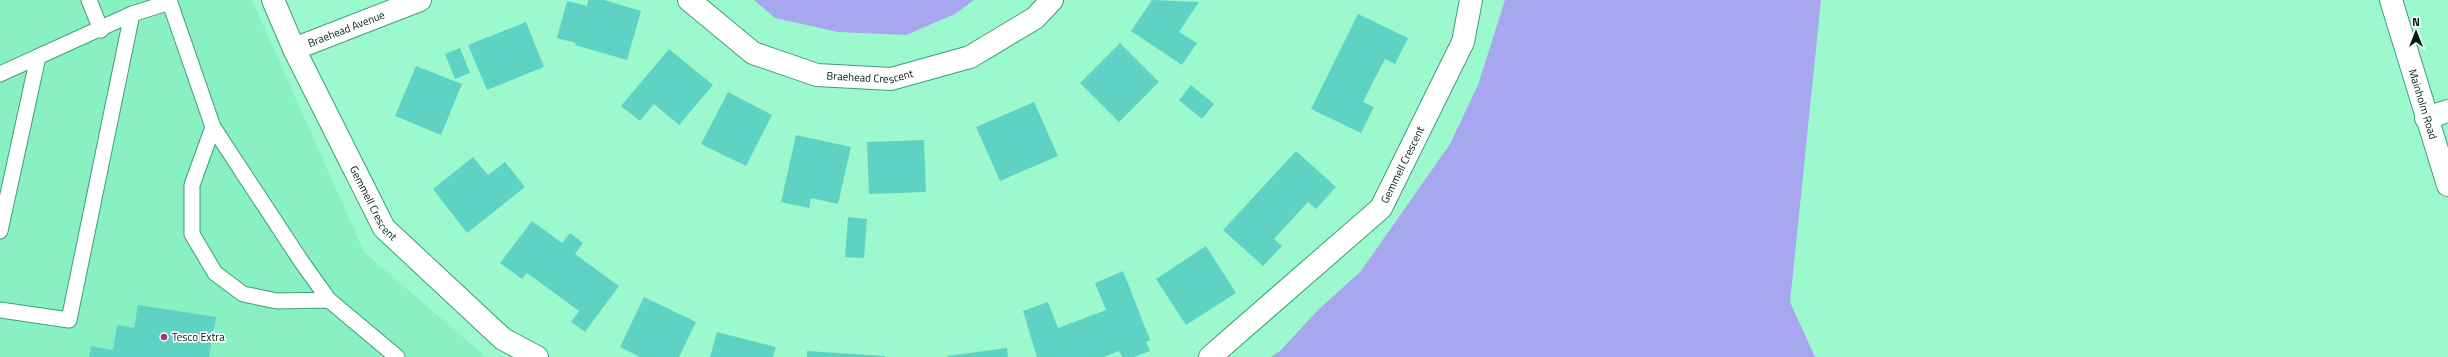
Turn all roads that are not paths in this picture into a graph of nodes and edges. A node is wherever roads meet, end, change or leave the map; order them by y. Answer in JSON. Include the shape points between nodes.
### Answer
{"nodes":[{"id":1,"x":89,"y":0,"type":"edge"},
{"id":2,"x":273,"y":0,"type":"edge"},
{"id":3,"x":420,"y":0,"type":"edge"},
{"id":4,"x":689,"y":0,"type":"edge"},
{"id":5,"x":1052,"y":0,"type":"edge"},
{"id":6,"x":1471,"y":0,"type":"edge"},
{"id":7,"x":2391,"y":0,"type":"edge"},
{"id":8,"x":169,"y":1,"type":"edge"},
{"id":9,"x":132,"y":14,"type":"junction"},
{"id":10,"x":101,"y":30,"type":"junction"},
{"id":11,"x":294,"y":50,"type":"junction"},
{"id":12,"x":38,"y":57,"type":"junction"},
{"id":13,"x":0,"y":74,"type":"edge"},
{"id":14,"x":2448,"y":112,"type":"edge"},
{"id":15,"x":2426,"y":118,"type":"junction"},
{"id":16,"x":213,"y":127,"type":"junction"},
{"id":17,"x":2448,"y":185,"type":"edge"},
{"id":18,"x":0,"y":231,"type":"edge"},
{"id":19,"x":329,"y":300,"type":"junction"},
{"id":20,"x":0,"y":310,"type":"edge"},
{"id":21,"x":397,"y":357,"type":"edge"},
{"id":22,"x":537,"y":357,"type":"edge"},
{"id":23,"x":1210,"y":357,"type":"edge"}],
"edges":[{"from":1,"to":10,"type":"lane"},
{"from":2,"to":11,"type":"street","name":"Gemmell Crescent"},
{"from":3,"to":11,"type":"street","name":"Braehead Avenue"},
{"from":4,"to":5,"type":"street","name":"Braehead Crescent","via":[[753,53],[817,75],[892,79],[970,57],[1035,18]]},
{"from":6,"to":23,"type":"street","name":"Gemmell Crescent","via":[[1463,42],[1381,208]]},
{"from":7,"to":15,"type":"street","name":"Mainholm Road"},
{"from":8,"to":9,"type":"lane"},
{"from":8,"to":16,"type":"lane"},
{"from":9,"to":10,"type":"lane"},
{"from":9,"to":20,"type":"lane","via":[[69,320]]},
{"from":10,"to":12,"type":"lane"},
{"from":11,"to":22,"type":"street","name":"Gemmell Crescent","via":[[384,228],[503,339]]},
{"from":12,"to":13,"type":"lane"},
{"from":12,"to":18,"type":"lane"},
{"from":14,"to":15,"type":"street"},
{"from":15,"to":17,"type":"street","name":"Mainholm Road"},
{"from":16,"to":19,"type":"lane"},
{"from":16,"to":19,"type":"lane","via":[[192,185],[192,234],[215,273],[243,294],[277,301]]},
{"from":19,"to":21,"type":"lane"}]}
